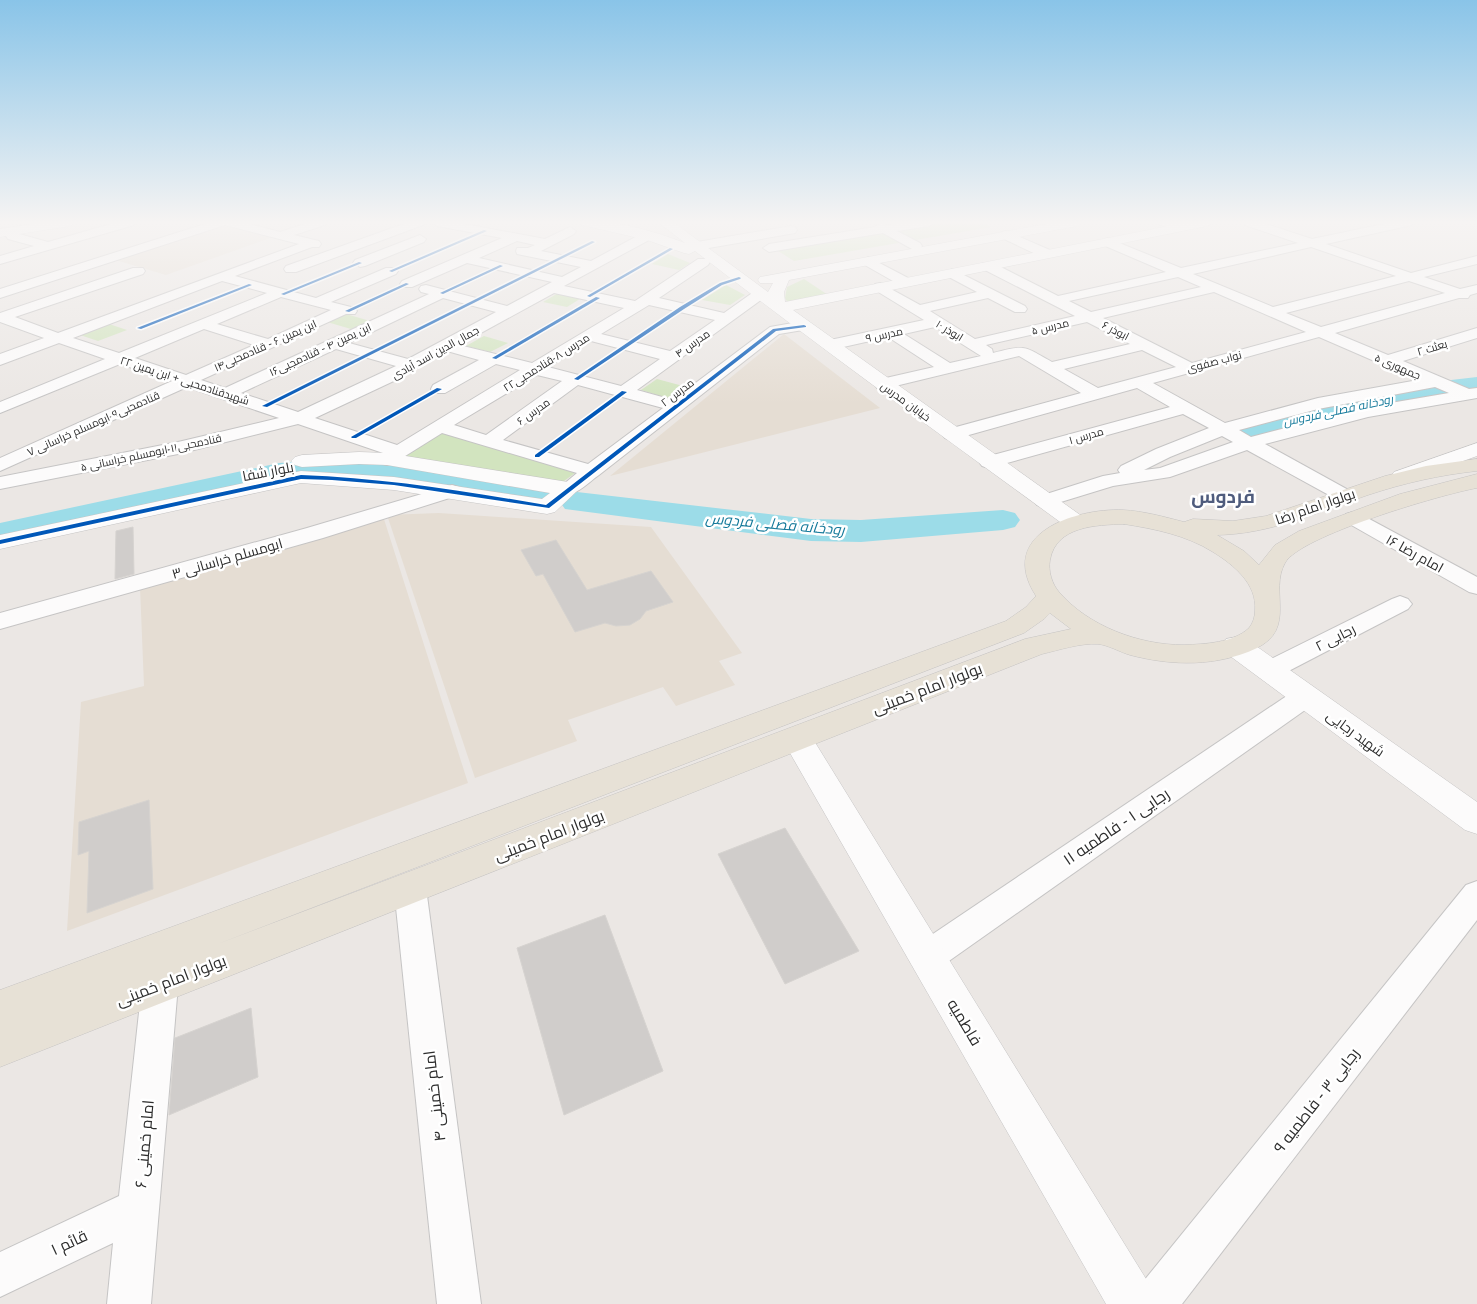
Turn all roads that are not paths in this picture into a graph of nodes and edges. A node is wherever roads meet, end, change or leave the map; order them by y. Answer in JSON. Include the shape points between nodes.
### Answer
{"nodes":[{"id":1,"x":34,"y":283,"type":"edge"},
{"id":2,"x":102,"y":283,"type":"edge"},
{"id":3,"x":199,"y":283,"type":"edge"},
{"id":4,"x":245,"y":283,"type":"edge"},
{"id":5,"x":256,"y":283,"type":"edge"},
{"id":6,"x":362,"y":283,"type":"edge"},
{"id":7,"x":554,"y":283,"type":"edge"},
{"id":8,"x":671,"y":283,"type":"edge"},
{"id":9,"x":745,"y":283,"type":"edge"},
{"id":10,"x":746,"y":283,"type":"edge"},
{"id":11,"x":757,"y":283,"type":"edge"},
{"id":12,"x":785,"y":283,"type":"edge"},
{"id":13,"x":901,"y":283,"type":"edge"},
{"id":14,"x":971,"y":283,"type":"edge"},
{"id":15,"x":1022,"y":283,"type":"edge"},
{"id":16,"x":1135,"y":283,"type":"edge"},
{"id":17,"x":1203,"y":283,"type":"edge"},
{"id":18,"x":1386,"y":283,"type":"edge"},
{"id":19,"x":1426,"y":283,"type":"edge"},
{"id":20,"x":408,"y":284,"type":"edge"},
{"id":21,"x":558,"y":284,"type":"junction"},
{"id":22,"x":250,"y":285,"type":"junction"},
{"id":23,"x":749,"y":285,"type":"junction"},
{"id":24,"x":880,"y":287,"type":"junction"},
{"id":25,"x":87,"y":288,"type":"junction"},
{"id":26,"x":1215,"y":288,"type":"junction"},
{"id":27,"x":1477,"y":289,"type":"edge"},
{"id":28,"x":279,"y":293,"type":"junction"},
{"id":29,"x":442,"y":293,"type":"junction"},
{"id":30,"x":991,"y":293,"type":"junction"},
{"id":31,"x":0,"y":294,"type":"edge"},
{"id":32,"x":1459,"y":294,"type":"junction"},
{"id":33,"x":108,"y":295,"type":"dead end"},
{"id":34,"x":123,"y":300,"type":"dead end"},
{"id":35,"x":1057,"y":300,"type":"junction"},
{"id":36,"x":1477,"y":300,"type":"edge"},
{"id":37,"x":316,"y":302,"type":"junction"},
{"id":38,"x":641,"y":303,"type":"junction"},
{"id":39,"x":144,"y":306,"type":"junction"},
{"id":40,"x":778,"y":308,"type":"junction"},
{"id":41,"x":1020,"y":308,"type":"dead end"},
{"id":42,"x":344,"y":310,"type":"junction"},
{"id":43,"x":917,"y":310,"type":"junction"},
{"id":44,"x":508,"y":311,"type":"junction"},
{"id":45,"x":1271,"y":312,"type":"junction"},
{"id":46,"x":1,"y":317,"type":"edge"},
{"id":47,"x":1089,"y":317,"type":"junction"},
{"id":48,"x":728,"y":318,"type":"junction"},
{"id":49,"x":383,"y":320,"type":"junction"},
{"id":50,"x":937,"y":322,"type":"junction"},
{"id":51,"x":202,"y":324,"type":"junction"},
{"id":52,"x":804,"y":326,"type":"junction"},
{"id":53,"x":891,"y":332,"type":"junction"},
{"id":54,"x":1319,"y":332,"type":"junction"},
{"id":55,"x":1477,"y":333,"type":"edge"},
{"id":56,"x":589,"y":336,"type":"junction"},
{"id":57,"x":58,"y":338,"type":"junction"},
{"id":58,"x":333,"y":343,"type":"junction"},
{"id":59,"x":270,"y":344,"type":"junction"},
{"id":60,"x":972,"y":344,"type":"junction"},
{"id":61,"x":830,"y":345,"type":"junction"},
{"id":62,"x":1144,"y":345,"type":"junction"},
{"id":63,"x":446,"y":346,"type":"junction"},
{"id":64,"x":673,"y":357,"type":"junction"},
{"id":65,"x":994,"y":357,"type":"junction"},
{"id":66,"x":122,"y":358,"type":"junction"},
{"id":67,"x":494,"y":358,"type":"junction"},
{"id":68,"x":0,"y":360,"type":"edge"},
{"id":69,"x":1387,"y":361,"type":"junction"},
{"id":70,"x":410,"y":365,"type":"junction"},
{"id":71,"x":1050,"y":367,"type":"junction"},
{"id":72,"x":1190,"y":368,"type":"junction"},
{"id":73,"x":535,"y":369,"type":"junction"},
{"id":74,"x":948,"y":369,"type":"junction"},
{"id":75,"x":1477,"y":378,"type":"edge"},
{"id":76,"x":187,"y":380,"type":"junction"},
{"id":77,"x":576,"y":380,"type":"junction"},
{"id":78,"x":1138,"y":382,"type":"junction"},
{"id":79,"x":1435,"y":382,"type":"junction"},
{"id":80,"x":883,"y":384,"type":"junction"},
{"id":81,"x":440,"y":389,"type":"dead end"},
{"id":82,"x":624,"y":392,"type":"junction"},
{"id":83,"x":226,"y":394,"type":"junction"},
{"id":84,"x":1096,"y":394,"type":"junction"},
{"id":85,"x":1473,"y":395,"type":"edge"},
{"id":86,"x":677,"y":406,"type":"junction"},
{"id":87,"x":0,"y":408,"type":"edge"},
{"id":88,"x":1184,"y":408,"type":"junction"},
{"id":89,"x":301,"y":418,"type":"junction"},
{"id":90,"x":440,"y":428,"type":"junction"},
{"id":91,"x":1223,"y":429,"type":"junction"},
{"id":92,"x":950,"y":434,"type":"junction"},
{"id":93,"x":488,"y":442,"type":"junction"},
{"id":94,"x":1248,"y":443,"type":"junction"},
{"id":95,"x":1477,"y":449,"type":"edge"},
{"id":96,"x":393,"y":456,"type":"junction"},
{"id":97,"x":989,"y":462,"type":"junction"},
{"id":98,"x":0,"y":465,"type":"edge"},
{"id":99,"x":1477,"y":465,"type":"edge"},
{"id":100,"x":592,"y":471,"type":"junction"},
{"id":101,"x":1402,"y":477,"type":"junction"},
{"id":102,"x":1110,"y":480,"type":"junction"},
{"id":103,"x":1477,"y":481,"type":"edge"},
{"id":104,"x":0,"y":483,"type":"edge"},
{"id":105,"x":568,"y":489,"type":"junction"},
{"id":106,"x":452,"y":491,"type":"junction"},
{"id":107,"x":1345,"y":496,"type":"junction"},
{"id":108,"x":1044,"y":501,"type":"junction"},
{"id":109,"x":1353,"y":518,"type":"junction"},
{"id":110,"x":1152,"y":521,"type":"junction"},
{"id":111,"x":1075,"y":522,"type":"junction"},
{"id":112,"x":0,"y":524,"type":"edge"},
{"id":113,"x":0,"y":542,"type":"edge"},
{"id":114,"x":1477,"y":587,"type":"edge"},
{"id":115,"x":1268,"y":596,"type":"junction"},
{"id":116,"x":1050,"y":597,"type":"junction"},
{"id":117,"x":1400,"y":604,"type":"dead end"},
{"id":118,"x":0,"y":621,"type":"edge"},
{"id":119,"x":1102,"y":635,"type":"junction"},
{"id":120,"x":1236,"y":646,"type":"junction"},
{"id":121,"x":1270,"y":670,"type":"junction"},
{"id":122,"x":1306,"y":696,"type":"junction"},
{"id":123,"x":797,"y":739,"type":"junction"},
{"id":124,"x":1477,"y":820,"type":"edge"},
{"id":125,"x":410,"y":888,"type":"junction"},
{"id":126,"x":1477,"y":895,"type":"edge"},
{"id":127,"x":926,"y":956,"type":"junction"},
{"id":128,"x":160,"y":985,"type":"junction"},
{"id":129,"x":0,"y":1009,"type":"edge"},
{"id":130,"x":0,"y":1047,"type":"edge"},
{"id":131,"x":138,"y":1209,"type":"junction"},
{"id":132,"x":0,"y":1275,"type":"edge"},
{"id":133,"x":129,"y":1304,"type":"edge"},
{"id":134,"x":459,"y":1304,"type":"edge"},
{"id":135,"x":1134,"y":1304,"type":"edge"},
{"id":136,"x":1154,"y":1304,"type":"edge"}],
"edges":[{"from":1,"to":31,"type":"street"},
{"from":2,"to":25,"type":"street"},
{"from":3,"to":39,"type":"street"},
{"from":4,"to":22,"type":"street"},
{"from":5,"to":22,"type":"street"},
{"from":6,"to":37,"type":"street"},
{"from":7,"to":21,"type":"street"},
{"from":8,"to":38,"type":"street","name":"مدرس ۸-قنادمحبی۲۲"},
{"from":9,"to":23,"type":"main road","name":"خیابان مدرس"},
{"from":10,"to":23,"type":"main road","name":"خیابان مدرس"},
{"from":11,"to":23,"type":"main road"},
{"from":12,"to":40,"type":"main road","via":[[776,292]]},
{"from":13,"to":24,"type":"main road"},
{"from":14,"to":30,"type":"street"},
{"from":15,"to":35,"type":"street","name":"ابوذر ۶"},
{"from":16,"to":35,"type":"street"},
{"from":17,"to":26,"type":"street","name":"جمهوری ۵"},
{"from":18,"to":45,"type":"street"},
{"from":19,"to":32,"type":"street"},
{"from":20,"to":29,"type":"street"},
{"from":21,"to":38,"type":"street"},
{"from":21,"to":44,"type":"street","name":"جمال الدین اسد آبادی"},
{"from":22,"to":28,"type":"street"},
{"from":23,"to":40,"type":"main road","name":"خیابان مدرس"},
{"from":23,"to":48,"type":"street","name":"مدرس ۴"},
{"from":24,"to":40,"type":"main road"},
{"from":24,"to":43,"type":"street","name":"ابوذر ۱۰"},
{"from":25,"to":33,"type":"street"},
{"from":25,"to":46,"type":"street"},
{"from":26,"to":45,"type":"street","name":"جمهوری ۵"},
{"from":26,"to":47,"type":"street","name":"مدرس ۵"},
{"from":27,"to":32,"type":"street","name":"نواب صفوی"},
{"from":28,"to":37,"type":"street"},
{"from":28,"to":51,"type":"street"},
{"from":29,"to":44,"type":"street"},
{"from":29,"to":49,"type":"street","name":"ابن یمین ۴ - قنادمجبی۱۶"},
{"from":30,"to":41,"type":"street"},
{"from":30,"to":43,"type":"street"},
{"from":32,"to":36,"type":"street"},
{"from":32,"to":54,"type":"street","name":"نواب صفوی"},
{"from":34,"to":39,"type":"street"},
{"from":35,"to":47,"type":"street","name":"ابوذر ۶"},
{"from":37,"to":42,"type":"street"},
{"from":38,"to":48,"type":"street"},
{"from":38,"to":56,"type":"street","name":"مدرس ۸-قنادمحبی۲۲"},
{"from":39,"to":57,"type":"street"},
{"from":40,"to":52,"type":"main road","name":"خیابان مدرس"},
{"from":42,"to":49,"type":"street"},
{"from":42,"to":59,"type":"street","name":"ابن یمین ۶ - قنادمحبی۱۴"},
{"from":43,"to":50,"type":"street","name":"ابوذر ۱۰"},
{"from":44,"to":63,"type":"street","name":"جمال الدین اسد آبادی"},
{"from":45,"to":54,"type":"street","name":"جمهوری ۵"},
{"from":46,"to":57,"type":"street","name":"شهیدقنادمحبی + ابن یمین ۲۲"},
{"from":47,"to":60,"type":"street","name":"مدرس ۵"},
{"from":47,"to":62,"type":"street","name":"ابوذر ۶"},
{"from":48,"to":64,"type":"street","name":"مدرس ۴"},
{"from":49,"to":58,"type":"street","name":"ابن یمین ۴ - قنادمجبی۱۶"},
{"from":50,"to":53,"type":"street","name":"مدرس ۹"},
{"from":50,"to":60,"type":"street","name":"ابوذر ۱۰"},
{"from":51,"to":59,"type":"street"},
{"from":51,"to":66,"type":"street"},
{"from":52,"to":61,"type":"main road","name":"خیابان مدرس"},
{"from":52,"to":86,"type":"street","name":"مدرس ۲","via":[[776,330]]},
{"from":53,"to":61,"type":"street","name":"مدرس ۹"},
{"from":53,"to":74,"type":"street"},
{"from":54,"to":69,"type":"street","name":"جمهوری ۵"},
{"from":54,"to":72,"type":"street","name":"نواب صفوی"},
{"from":55,"to":69,"type":"street","name":"بعثت ۲"},
{"from":56,"to":64,"type":"street"},
{"from":56,"to":73,"type":"street","name":"مدرس ۸-قنادمحبی۲۲"},
{"from":57,"to":66,"type":"street","name":"شهیدقنادمحبی + ابن یمین ۲۲"},
{"from":57,"to":68,"type":"street"},
{"from":58,"to":70,"type":"street"},
{"from":58,"to":83,"type":"street","name":"ابن یمین ۴ - قنادمجبی۱۶"},
{"from":59,"to":76,"type":"street","name":"ابن یمین ۶ - قنادمحبی۱۴"},
{"from":60,"to":65,"type":"street","name":"ابوذر ۱۰"},
{"from":61,"to":80,"type":"main road","name":"خیابان مدرس"},
{"from":62,"to":71,"type":"street"},
{"from":62,"to":72,"type":"street","name":"ابوذر ۶"},
{"from":63,"to":67,"type":"street"},
{"from":63,"to":70,"type":"street","name":"جمال الدین اسد آبادی"},
{"from":64,"to":82,"type":"street","name":"مدرس ۴"},
{"from":65,"to":71,"type":"street","name":"مدرس ۵","via":[[1021,351]]},
{"from":65,"to":74,"type":"street","name":"مدرس ۵"},
{"from":66,"to":76,"type":"street","name":"شهیدقنادمحبی + ابن یمین ۲۲"},
{"from":66,"to":87,"type":"street"},
{"from":67,"to":73,"type":"street"},
{"from":67,"to":81,"type":"street"},
{"from":69,"to":79,"type":"street","name":"جمهوری ۵"},
{"from":70,"to":89,"type":"street","name":"جمال الدین اسد آبادی"},
{"from":71,"to":84,"type":"street"},
{"from":72,"to":78,"type":"street","name":"نواب صفوی"},
{"from":73,"to":77,"type":"street"},
{"from":73,"to":90,"type":"street","name":"مدرس ۸-قنادمحبی۲۲"},
{"from":74,"to":80,"type":"street","name":"مدرس ۵"},
{"from":75,"to":79,"type":"street"},
{"from":76,"to":83,"type":"street","name":"شهیدقنادمحبی + ابن یمین ۲۲"},
{"from":76,"to":98,"type":"street","name":"قنادمحبی۹-ابومسلم خراسانی ۷"},
{"from":77,"to":82,"type":"street"},
{"from":77,"to":93,"type":"street","name":"مدرس ۶"},
{"from":78,"to":84,"type":"street","name":"نواب صفوی"},
{"from":78,"to":88,"type":"street"},
{"from":79,"to":85,"type":"street","name":"جمهوری ۵"},
{"from":79,"to":91,"type":"street","via":[[1342,398]]},
{"from":80,"to":92,"type":"main road","name":"خیابان مدرس"},
{"from":82,"to":86,"type":"street"},
{"from":83,"to":89,"type":"street","name":"شهیدقنادمحبی + ابن یمین ۲۲"},
{"from":84,"to":92,"type":"street","name":"نواب صفوی"},
{"from":85,"to":94,"type":"street","via":[[1367,412]]},
{"from":86,"to":100,"type":"street","name":"مدرس ۲"},
{"from":88,"to":91,"type":"street"},
{"from":88,"to":97,"type":"street","name":"مدرس ۱"},
{"from":89,"to":96,"type":"street","name":"شهیدقنادمحبی + ابن یمین ۲۲"},
{"from":89,"to":104,"type":"street","name":"قنادمحبی۱۱-ابومسلم خراسانی ۵","via":[[178,448]]},
{"from":90,"to":93,"type":"street"},
{"from":90,"to":96,"type":"street","name":"مدرس ۸-قنادمحبی۲۲"},
{"from":91,"to":94,"type":"street"},
{"from":91,"to":102,"type":"street","via":[[1146,460]]},
{"from":92,"to":97,"type":"main road","name":"خیابان مدرس"},
{"from":93,"to":100,"type":"street"},
{"from":94,"to":102,"type":"street","via":[[1163,473]]},
{"from":94,"to":107,"type":"street"},
{"from":95,"to":101,"type":"main road"},
{"from":96,"to":105,"type":"main road","name":"بلوار شفا"},
{"from":96,"to":112,"type":"main road","name":"بلوار شفا","via":[[280,464]]},
{"from":97,"to":108,"type":"main road","name":"خیابان مدرس"},
{"from":99,"to":101,"type":"main road","name":"بولوار امام رضا"},
{"from":100,"to":105,"type":"street","name":"مدرس ۲"},
{"from":101,"to":107,"type":"main road","name":"بولوار امام رضا"},
{"from":102,"to":108,"type":"street"},
{"from":103,"to":109,"type":"main road","name":"بولوار امام رضا","via":[[1429,492]]},
{"from":105,"to":106,"type":"main road","name":"بلوار شفا","via":[[547,507]]},
{"from":106,"to":113,"type":"main road","name":"بلوار شفا","via":[[344,478],[301,477]]},
{"from":106,"to":118,"type":"street","name":"ابومسلم خراسانی ۳"},
{"from":107,"to":110,"type":"main road","name":"بولوار امام رضا","via":[[1283,519],[1232,529]]},
{"from":108,"to":111,"type":"main road","name":"خیابان مدرس"},
{"from":109,"to":114,"type":"street","name":"امام رضا ۱۶"},
{"from":109,"to":115,"type":"main road","name":"بولوار امام رضا","via":[[1288,546],[1276,557],[1269,570]]},
{"from":110,"to":111,"type":"main road","name":"بولوار امام رضا","via":[[1124,517]]},
{"from":110,"to":115,"type":"main road","via":[[1212,541],[1238,557],[1257,576]]},
{"from":111,"to":116,"type":"main road","name":"بولوار امام رضا","via":[[1051,534],[1038,552],[1036,573]]},
{"from":115,"to":120,"type":"main road","name":"بولوار امام رضا","via":[[1269,616],[1258,634]]},
{"from":116,"to":119,"type":"main road","name":"بولوار امام رضا","via":[[1072,618]]},
{"from":116,"to":129,"type":"main road","name":"بولوار امام خمینی","via":[[1015,627]]},
{"from":117,"to":121,"type":"street","name":"رجایی ۲"},
{"from":119,"to":120,"type":"main road","name":"بولوار امام رضا","via":[[1136,647],[1173,654],[1207,654]]},
{"from":119,"to":123,"type":"main road","name":"بولوار امام خمینی","via":[[1036,646]]},
{"from":120,"to":121,"type":"main road","name":"شهید رجایی"},
{"from":121,"to":122,"type":"main road","name":"شهید رجایی"},
{"from":122,"to":124,"type":"main road","name":"شهید رجایی"},
{"from":122,"to":127,"type":"street","name":"رجایی ۱ - فاطمیه ۱۱"},
{"from":123,"to":125,"type":"main road","name":"بولوار امام خمینی"},
{"from":123,"to":127,"type":"main road","name":"فاطمیه"},
{"from":125,"to":128,"type":"main road","name":"بولوار امام خمینی"},
{"from":125,"to":134,"type":"street","name":"امام خمینی ۴"},
{"from":126,"to":136,"type":"street","name":"رجایی ۳ - فاطمیه ۹"},
{"from":127,"to":135,"type":"main road","name":"فاطمیه"},
{"from":128,"to":130,"type":"main road","name":"بولوار امام خمینی"},
{"from":128,"to":131,"type":"street","name":"امام خمینی ۶"},
{"from":131,"to":132,"type":"street","name":"قائم ۱"},
{"from":131,"to":133,"type":"street","name":"امام خمینی ۶"}]}
